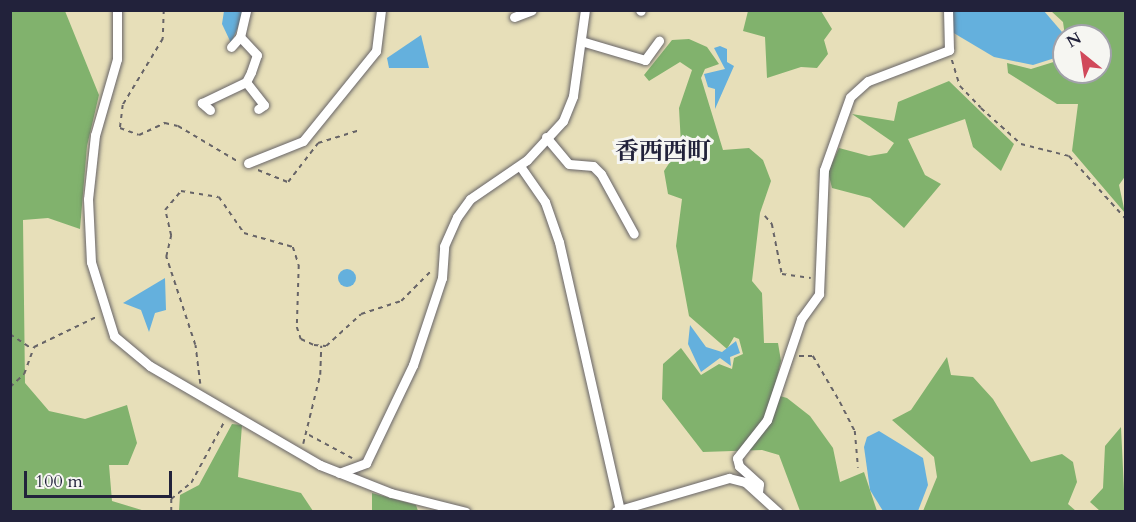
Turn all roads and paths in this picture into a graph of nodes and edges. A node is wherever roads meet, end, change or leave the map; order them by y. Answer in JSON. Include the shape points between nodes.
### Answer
{"nodes":[{"id":1,"x":117,"y":10,"type":"edge"},
{"id":2,"x":164,"y":10,"type":"edge"},
{"id":3,"x":246,"y":10,"type":"edge"},
{"id":4,"x":381,"y":10,"type":"edge"},
{"id":5,"x":532,"y":10,"type":"edge"},
{"id":6,"x":585,"y":10,"type":"edge"},
{"id":7,"x":948,"y":10,"type":"edge"},
{"id":8,"x":514,"y":17,"type":"dead end"},
{"id":9,"x":240,"y":38,"type":"junction"},
{"id":10,"x":581,"y":41,"type":"junction"},
{"id":11,"x":659,"y":41,"type":"dead end"},
{"id":12,"x":231,"y":46,"type":"dead end"},
{"id":13,"x":948,"y":50,"type":"junction"},
{"id":14,"x":246,"y":82,"type":"junction"},
{"id":15,"x":258,"y":109,"type":"dead end"},
{"id":16,"x":210,"y":110,"type":"dead end"},
{"id":17,"x":360,"y":130,"type":"dead end"},
{"id":18,"x":546,"y":137,"type":"junction"},
{"id":19,"x":248,"y":164,"type":"junction"},
{"id":20,"x":520,"y":166,"type":"junction"},
{"id":21,"x":765,"y":216,"type":"dead end"},
{"id":22,"x":1125,"y":219,"type":"edge"},
{"id":23,"x":634,"y":234,"type":"dead end"},
{"id":24,"x":443,"y":259,"type":"junction"},
{"id":25,"x":821,"y":280,"type":"junction"},
{"id":26,"x":104,"y":313,"type":"junction"},
{"id":27,"x":10,"y":334,"type":"edge"},
{"id":28,"x":321,"y":345,"type":"junction"},
{"id":29,"x":32,"y":348,"type":"junction"},
{"id":30,"x":792,"y":356,"type":"junction"},
{"id":31,"x":10,"y":387,"type":"edge"},
{"id":32,"x":201,"y":394,"type":"junction"},
{"id":33,"x":232,"y":411,"type":"junction"},
{"id":34,"x":10,"y":421,"type":"edge"},
{"id":35,"x":309,"y":434,"type":"junction"},
{"id":36,"x":10,"y":448,"type":"edge"},
{"id":37,"x":299,"y":451,"type":"junction"},
{"id":38,"x":366,"y":463,"type":"junction"},
{"id":39,"x":858,"y":468,"type":"dead end"},
{"id":40,"x":339,"y":473,"type":"junction"},
{"id":41,"x":758,"y":492,"type":"junction"},
{"id":42,"x":617,"y":511,"type":"edge"},
{"id":43,"x":171,"y":512,"type":"edge"},
{"id":44,"x":466,"y":512,"type":"edge"},
{"id":45,"x":778,"y":512,"type":"edge"}],
"edges":[{"from":1,"to":26,"type":"street","via":[[117,59],[94,135],[88,199],[92,262]]},
{"from":2,"to":19,"type":"path","via":[[163,39],[123,105],[120,128],[139,135],[165,123],[178,126]]},
{"from":3,"to":9,"type":"street"},
{"from":4,"to":19,"type":"street","via":[[376,51],[303,141]]},
{"from":5,"to":8,"type":"street"},
{"from":6,"to":10,"type":"street"},
{"from":7,"to":13,"type":"street"},
{"from":9,"to":12,"type":"street"},
{"from":9,"to":14,"type":"street","via":[[257,55]]},
{"from":10,"to":11,"type":"street","via":[[645,60]]},
{"from":10,"to":18,"type":"street","via":[[573,96],[563,121]]},
{"from":13,"to":22,"type":"path","via":[[960,86],[981,108],[1021,144],[1069,156]]},
{"from":13,"to":25,"type":"street","via":[[855,89],[824,170]]},
{"from":14,"to":15,"type":"street","via":[[264,105]]},
{"from":14,"to":16,"type":"street","via":[[202,103]]},
{"from":17,"to":19,"type":"path","via":[[318,143],[288,182]]},
{"from":18,"to":20,"type":"street"},
{"from":18,"to":23,"type":"street","via":[[569,164],[593,166],[601,174]]},
{"from":20,"to":24,"type":"street","via":[[470,200],[444,246]]},
{"from":20,"to":42,"type":"street","via":[[545,202],[559,242]]},
{"from":21,"to":25,"type":"path","via":[[772,224],[782,274]]},
{"from":24,"to":28,"type":"path","via":[[401,301],[361,314]]},
{"from":24,"to":38,"type":"street","via":[[414,365]]},
{"from":25,"to":30,"type":"street","via":[[819,294],[801,319]]},
{"from":26,"to":29,"type":"path"},
{"from":26,"to":32,"type":"street","via":[[127,348]]},
{"from":27,"to":29,"type":"path"},
{"from":28,"to":32,"type":"path","via":[[301,339],[297,327],[299,265],[293,247],[244,233],[219,197],[181,191],[165,210],[171,236],[166,257],[195,345]]},
{"from":28,"to":35,"type":"path"},
{"from":29,"to":31,"type":"path","via":[[24,374]]},
{"from":30,"to":39,"type":"path","via":[[813,356],[819,365],[855,431]]},
{"from":30,"to":41,"type":"street","via":[[767,420],[737,458],[738,466],[759,484]]},
{"from":32,"to":33,"type":"street"},
{"from":33,"to":37,"type":"street"},
{"from":33,"to":43,"type":"path","via":[[191,483],[171,499]]},
{"from":34,"to":36,"type":"path"},
{"from":35,"to":37,"type":"path"},
{"from":35,"to":38,"type":"path","via":[[329,449]]},
{"from":37,"to":40,"type":"street"},
{"from":38,"to":40,"type":"street"},
{"from":40,"to":44,"type":"street"},
{"from":41,"to":42,"type":"street","via":[[745,482],[715,480]]},
{"from":41,"to":45,"type":"street"}]}
